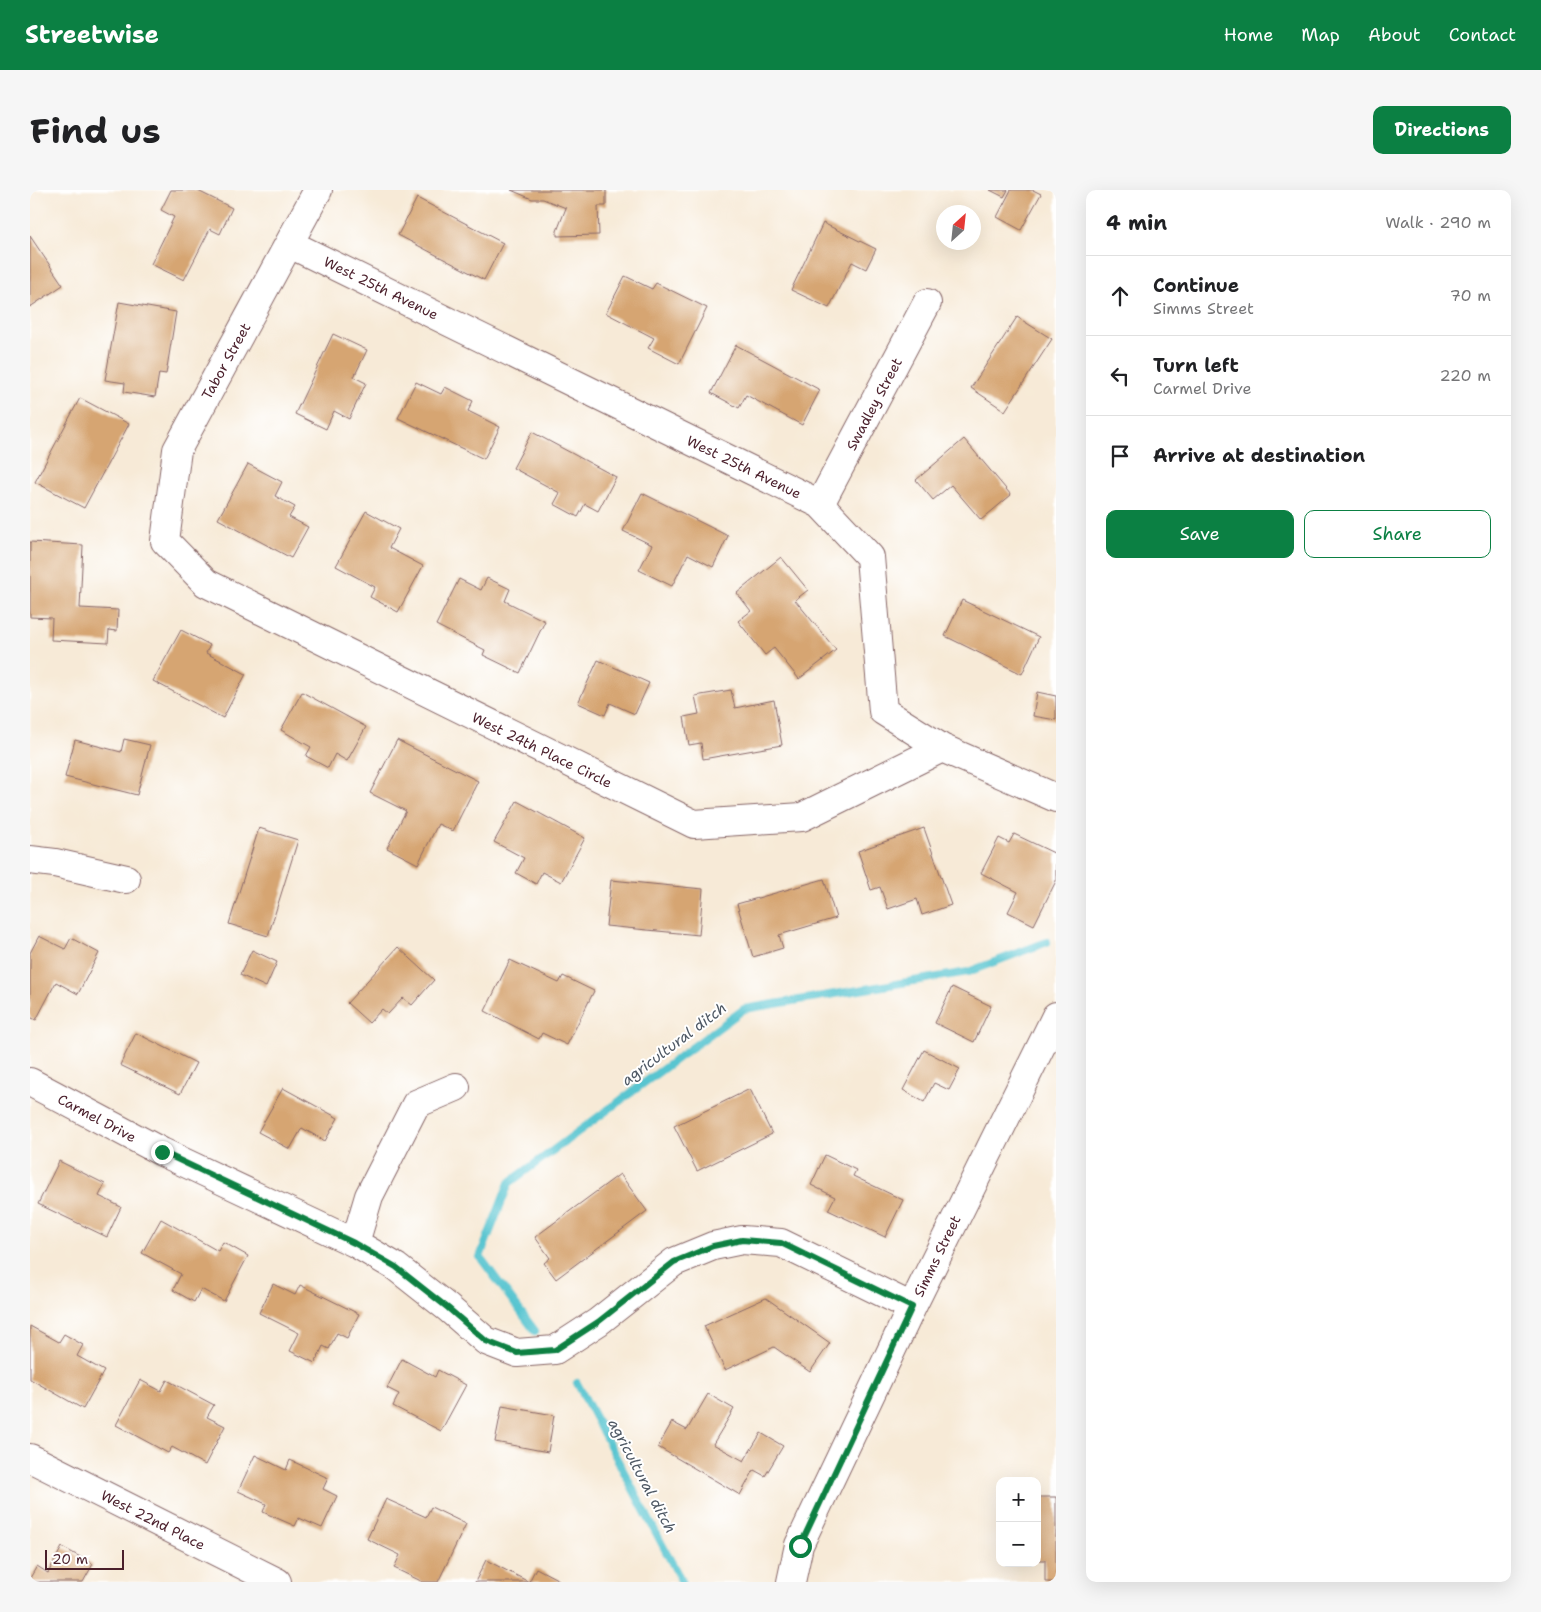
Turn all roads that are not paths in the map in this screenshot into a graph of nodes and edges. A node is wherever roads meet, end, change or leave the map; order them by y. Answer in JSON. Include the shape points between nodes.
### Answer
{"nodes":[{"id":1,"x":318,"y":190,"type":"edge"},
{"id":2,"x":290,"y":244,"type":"junction"},
{"id":3,"x":927,"y":303,"type":"dead end"},
{"id":4,"x":820,"y":504,"type":"junction"},
{"id":5,"x":165,"y":541,"type":"joint"},
{"id":6,"x":942,"y":748,"type":"junction"},
{"id":7,"x":1056,"y":798,"type":"edge"},
{"id":8,"x":30,"y":860,"type":"edge"},
{"id":9,"x":126,"y":879,"type":"dead end"},
{"id":10,"x":1056,"y":1016,"type":"edge"},
{"id":11,"x":30,"y":1082,"type":"edge"},
{"id":12,"x":456,"y":1087,"type":"dead end"},
{"id":13,"x":354,"y":1243,"type":"junction"},
{"id":14,"x":912,"y":1307,"type":"junction"},
{"id":15,"x":30,"y":1458,"type":"edge"},
{"id":16,"x":277,"y":1582,"type":"edge"},
{"id":17,"x":791,"y":1582,"type":"edge"}],
"edges":[{"from":1,"to":2,"type":"street","name":"Tabor Street"},
{"from":2,"to":4,"type":"street","name":"West 25th Avenue"},
{"from":2,"to":5,"type":"street","name":"Tabor Street","via":[[177,450]]},
{"from":3,"to":4,"type":"street","name":"Swadley Street"},
{"from":4,"to":6,"type":"street","name":"West 25th Avenue","via":[[870,557],[884,711]]},
{"from":5,"to":6,"type":"street","name":"West 24th Place Circle","via":[[206,583],[694,824],[802,817]]},
{"from":6,"to":7,"type":"street","name":"West 25th Avenue"},
{"from":8,"to":9,"type":"street"},
{"from":10,"to":14,"type":"street","name":"Simms Street"},
{"from":11,"to":13,"type":"street","name":"Carmel Drive","via":[[162,1152]]},
{"from":12,"to":13,"type":"street","via":[[416,1104],[369,1196]]},
{"from":13,"to":14,"type":"street","name":"Carmel Drive","via":[[396,1267],[486,1341],[517,1353],[555,1350],[598,1322],[674,1262],[713,1246],[742,1240],[781,1243]]},
{"from":14,"to":17,"type":"street","name":"Simms Street","via":[[800,1546]]},
{"from":15,"to":16,"type":"street","name":"West 22nd Place"}]}
